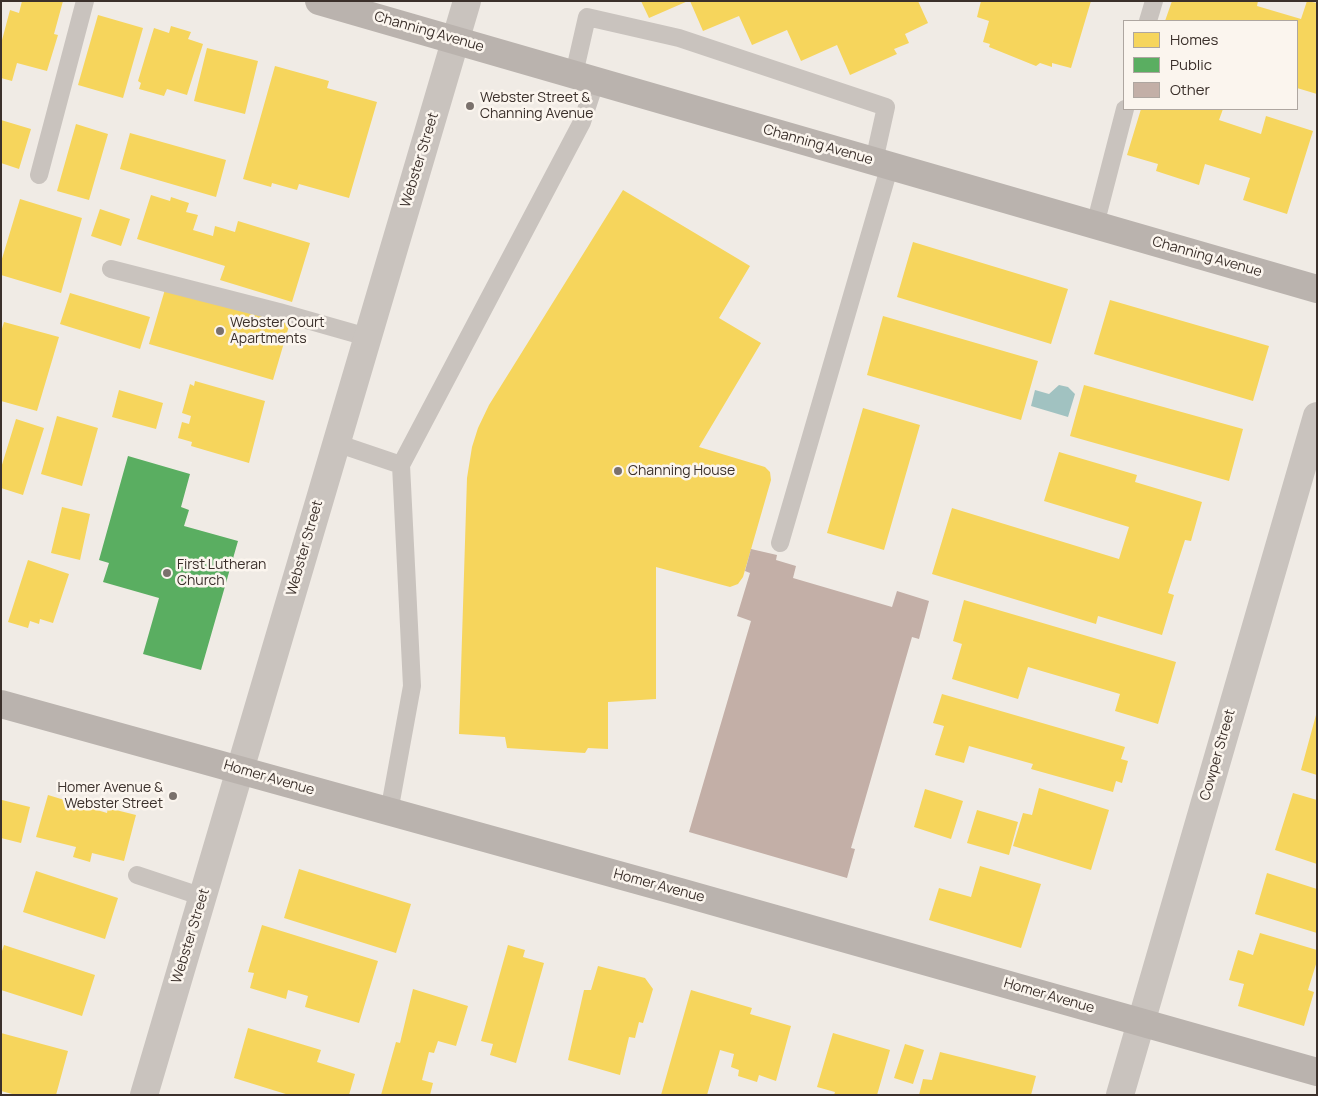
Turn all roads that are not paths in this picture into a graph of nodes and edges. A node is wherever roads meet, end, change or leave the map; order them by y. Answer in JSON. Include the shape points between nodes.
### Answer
{"nodes":[{"id":1,"x":84,"y":1,"type":"edge"},
{"id":2,"x":318,"y":1,"type":"edge"},
{"id":3,"x":467,"y":1,"type":"edge"},
{"id":4,"x":1154,"y":1,"type":"edge"},
{"id":5,"x":1148,"y":20,"type":"edge"},
{"id":6,"x":456,"y":40,"type":"junction"},
{"id":7,"x":585,"y":77,"type":"junction"},
{"id":8,"x":1125,"y":110,"type":"edge"},
{"id":9,"x":882,"y":163,"type":"junction"},
{"id":10,"x":39,"y":175,"type":"dead end"},
{"id":11,"x":1094,"y":225,"type":"junction"},
{"id":12,"x":111,"y":269,"type":"dead end"},
{"id":13,"x":1317,"y":289,"type":"edge"},
{"id":14,"x":367,"y":337,"type":"junction"},
{"id":15,"x":1317,"y":416,"type":"edge"},
{"id":16,"x":336,"y":443,"type":"junction"},
{"id":17,"x":401,"y":465,"type":"junction"},
{"id":18,"x":780,"y":543,"type":"dead end"},
{"id":19,"x":1,"y":704,"type":"edge"},
{"id":20,"x":240,"y":770,"type":"junction"},
{"id":21,"x":389,"y":812,"type":"junction"},
{"id":22,"x":137,"y":875,"type":"dead end"},
{"id":23,"x":202,"y":896,"type":"junction"},
{"id":24,"x":1141,"y":1021,"type":"junction"},
{"id":25,"x":1317,"y":1072,"type":"edge"},
{"id":26,"x":144,"y":1095,"type":"edge"},
{"id":27,"x":1120,"y":1095,"type":"edge"}],
"edges":[{"from":1,"to":10,"type":"lane"},
{"from":2,"to":6,"type":"street","name":"Channing Avenue"},
{"from":3,"to":6,"type":"street","name":"Webster Street"},
{"from":4,"to":5,"type":"lane"},
{"from":6,"to":7,"type":"street","name":"Channing Avenue"},
{"from":6,"to":14,"type":"street","name":"Webster Street"},
{"from":7,"to":9,"type":"street","name":"Channing Avenue"},
{"from":7,"to":9,"type":"lane","via":[[587,17],[679,38],[886,107]]},
{"from":7,"to":17,"type":"lane","via":[[582,122]]},
{"from":8,"to":11,"type":"lane"},
{"from":9,"to":11,"type":"street","name":"Channing Avenue"},
{"from":9,"to":18,"type":"lane"},
{"from":11,"to":13,"type":"street","name":"Channing Avenue"},
{"from":12,"to":14,"type":"lane"},
{"from":14,"to":16,"type":"street","name":"Webster Street"},
{"from":15,"to":24,"type":"street","name":"Cowper Street"},
{"from":16,"to":17,"type":"lane"},
{"from":16,"to":20,"type":"street","name":"Webster Street"},
{"from":17,"to":21,"type":"lane","via":[[412,686]]},
{"from":19,"to":20,"type":"street","name":"Homer Avenue"},
{"from":20,"to":21,"type":"street","name":"Homer Avenue"},
{"from":20,"to":23,"type":"street","name":"Webster Street"},
{"from":21,"to":24,"type":"street","name":"Homer Avenue"},
{"from":22,"to":23,"type":"lane"},
{"from":23,"to":26,"type":"street","name":"Webster Street"},
{"from":24,"to":25,"type":"street","name":"Homer Avenue"},
{"from":24,"to":27,"type":"street","name":"Cowper Street"}]}
